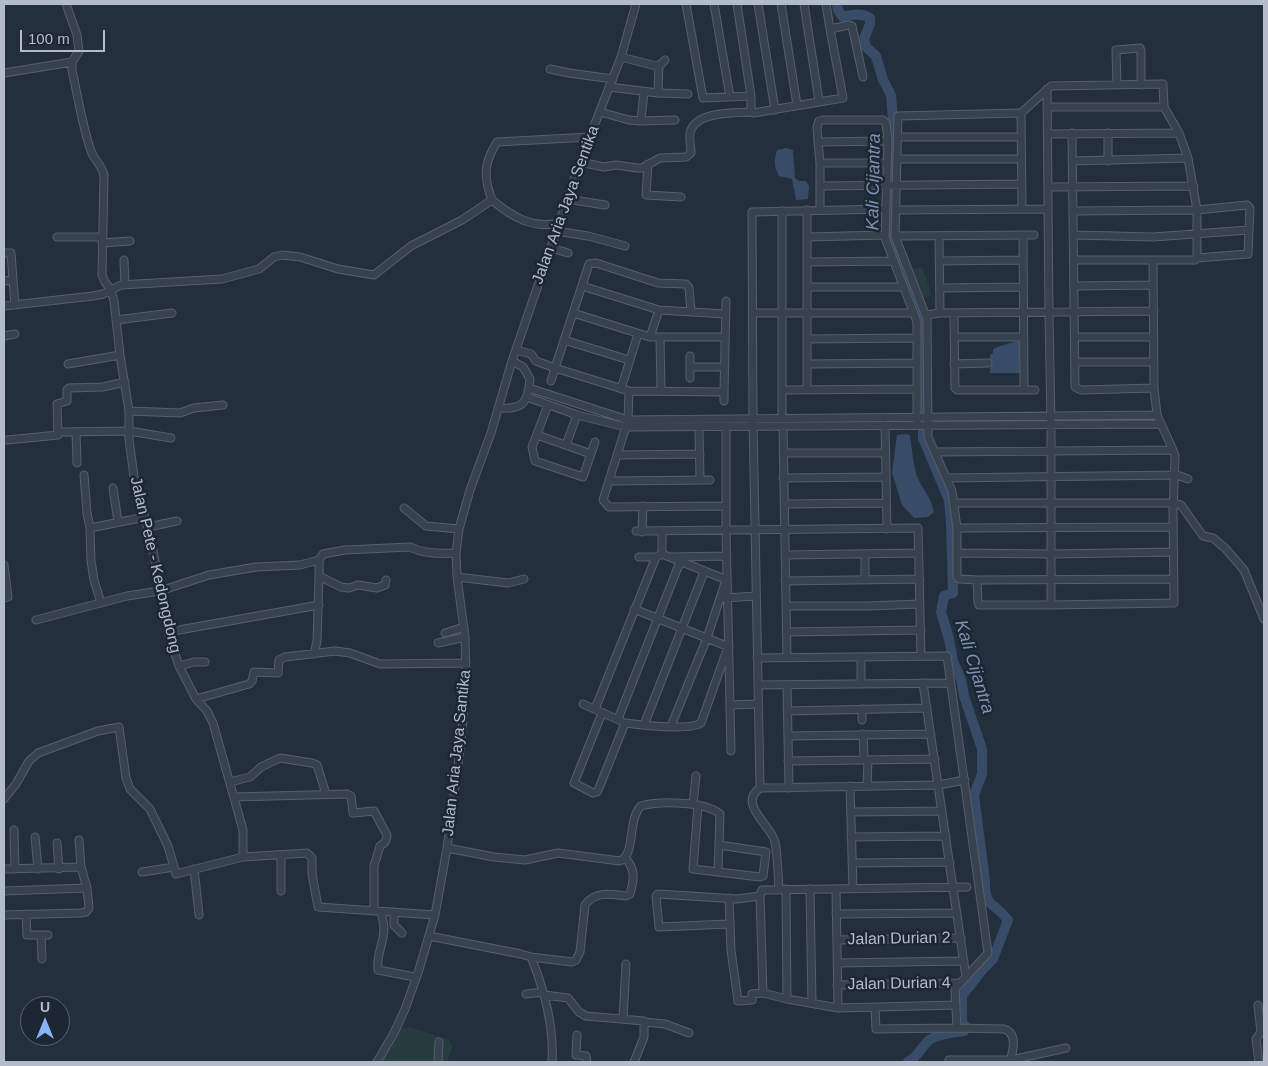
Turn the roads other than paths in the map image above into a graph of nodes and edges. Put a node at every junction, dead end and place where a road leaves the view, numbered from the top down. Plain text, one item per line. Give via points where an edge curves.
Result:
1 (66, 4) edge
2 (636, 4) edge
3 (686, 4) edge
4 (714, 4) edge
5 (737, 4) edge
6 (758, 4) edge
7 (781, 4) edge
8 (807, 4) edge
9 (826, 4) edge
10 (830, 29) junction
11 (621, 57) junction
12 (72, 62) junction
13 (550, 69) dead end
14 (4, 73) edge
15 (863, 77) dead end
16 (613, 79) junction
17 (1117, 85) junction
18 (1141, 85) junction
19 (610, 87) junction
20 (1047, 89) junction
21 (644, 92) junction
22 (658, 93) junction
23 (688, 94) dead end
24 (751, 96) junction
25 (730, 97) junction
26 (819, 102) junction
27 (797, 105) junction
28 (1047, 107) junction
29 (1164, 107) junction
30 (775, 110) junction
31 (600, 112) junction
32 (752, 112) junction
33 (1021, 113) junction
34 (675, 120) dead end
35 (641, 121) junction
36 (1108, 133) junction
37 (1179, 133) junction
38 (1048, 134) junction
39 (1072, 134) junction
40 (590, 137) junction
41 (899, 137) junction
42 (1021, 137) junction
43 (888, 141) junction
44 (818, 142) junction
45 (1188, 158) junction
46 (898, 159) junction
47 (1022, 159) junction
48 (1072, 161) junction
49 (1108, 161) junction
50 (580, 162) junction
51 (820, 163) junction
52 (887, 163) junction
53 (648, 164) junction
54 (1022, 184) junction
55 (892, 185) junction
56 (820, 186) junction
57 (1194, 186) junction
58 (1048, 187) junction
59 (1072, 187) junction
60 (681, 197) dead end
61 (567, 199) junction
62 (492, 200) junction
63 (605, 205) dead end
64 (886, 209) junction
65 (1048, 209) junction
66 (807, 210) junction
67 (820, 210) junction
68 (896, 210) junction
69 (1022, 210) junction
70 (1197, 210) junction
71 (782, 211) junction
72 (1073, 211) junction
73 (559, 223) junction
74 (1249, 230) junction
75 (556, 231) junction
76 (885, 235) junction
77 (1022, 235) junction
78 (1034, 235) dead end
79 (1074, 235) junction
80 (1197, 235) junction
81 (895, 236) junction
82 (940, 236) junction
83 (57, 237) dead end
84 (807, 237) junction
85 (102, 240) junction
86 (130, 242) dead end
87 (625, 246) dead end
88 (551, 248) junction
89 (4, 253) edge
90 (568, 253) dead end
91 (1197, 258) junction
92 (124, 260) dead end
93 (1023, 260) junction
94 (1075, 260) junction
95 (894, 261) junction
96 (940, 261) junction
97 (1153, 261) junction
98 (807, 262) junction
99 (13, 280) junction
100 (4, 281) edge
101 (125, 285) junction
102 (582, 286) junction
103 (1075, 286) junction
104 (1153, 286) junction
105 (807, 287) junction
106 (904, 287) junction
107 (1023, 287) junction
108 (940, 288) junction
109 (111, 290) junction
110 (726, 301) dead end
111 (15, 305) junction
112 (4, 306) edge
113 (659, 310) junction
114 (691, 311) junction
115 (1154, 311) junction
116 (914, 312) junction
117 (1023, 312) junction
118 (1049, 312) junction
119 (1075, 312) junction
120 (172, 313) dead end
121 (573, 313) junction
122 (753, 313) junction
123 (782, 313) junction
124 (807, 313) junction
125 (940, 313) junction
126 (954, 313) junction
127 (726, 314) junction
128 (926, 315) junction
129 (116, 320) junction
130 (15, 334) dead end
131 (638, 334) junction
132 (4, 336) edge
133 (650, 337) junction
134 (724, 337) junction
135 (954, 337) junction
136 (1023, 337) junction
137 (1075, 337) junction
138 (1154, 337) junction
139 (660, 338) junction
140 (917, 338) junction
141 (807, 339) junction
142 (564, 340) junction
143 (516, 350) junction
144 (120, 354) junction
145 (690, 356) dead end
146 (630, 360) junction
147 (512, 361) junction
148 (1075, 362) junction
149 (1154, 362) junction
150 (68, 364) dead end
151 (807, 364) junction
152 (917, 364) junction
153 (954, 364) junction
154 (988, 364) dead end
155 (690, 367) junction
156 (725, 367) junction
157 (555, 368) junction
158 (690, 378) dead end
159 (551, 381) dead end
160 (125, 382) junction
161 (529, 388) junction
162 (1154, 388) junction
163 (621, 389) junction
164 (917, 389) junction
165 (782, 390) junction
166 (807, 390) junction
167 (1024, 390) junction
168 (1034, 390) dead end
169 (629, 391) junction
170 (661, 391) junction
171 (724, 392) junction
172 (527, 397) junction
173 (724, 401) dead end
174 (222, 405) dead end
175 (548, 405) junction
176 (498, 408) junction
177 (129, 411) junction
178 (577, 415) junction
179 (1157, 415) junction
180 (1051, 420) junction
181 (922, 421) junction
182 (753, 422) junction
183 (782, 422) junction
184 (627, 424) junction
185 (1161, 424) junction
186 (885, 425) junction
187 (726, 426) junction
188 (699, 427) junction
189 (129, 431) junction
190 (59, 432) junction
191 (76, 432) junction
192 (537, 435) junction
193 (171, 438) dead end
194 (7, 440) dead end
195 (595, 442) dead end
196 (566, 445) junction
197 (1173, 450) junction
198 (1052, 451) junction
199 (935, 452) junction
200 (783, 453) junction
201 (885, 453) junction
202 (591, 454) junction
203 (700, 454) junction
204 (618, 455) junction
205 (77, 463) dead end
206 (84, 475) dead end
207 (1174, 475) junction
208 (886, 477) junction
209 (1051, 477) junction
210 (783, 478) junction
211 (946, 478) junction
212 (1188, 479) dead end
213 (700, 480) junction
214 (710, 480) dead end
215 (609, 481) junction
216 (113, 488) dead end
217 (1052, 502) junction
218 (886, 503) junction
219 (953, 503) junction
220 (784, 504) junction
221 (1174, 504) junction
222 (643, 506) junction
223 (726, 506) junction
224 (404, 508) dead end
225 (145, 517) junction
226 (177, 521) dead end
227 (118, 522) junction
228 (148, 527) junction
229 (1174, 527) junction
230 (90, 528) junction
231 (887, 528) junction
232 (957, 528) junction
233 (459, 529) junction
234 (1052, 529) junction
235 (755, 530) junction
236 (784, 530) junction
237 (726, 531) junction
238 (662, 532) junction
239 (1174, 552) junction
240 (456, 553) junction
241 (919, 553) junction
242 (865, 554) junction
243 (957, 554) junction
244 (1052, 554) junction
245 (784, 555) junction
246 (662, 556) junction
247 (727, 556) junction
248 (639, 557) dead end
249 (319, 560) junction
250 (680, 562) junction
251 (4, 565) edge
252 (704, 572) junction
253 (320, 576) junction
254 (457, 577) junction
255 (524, 578) dead end
256 (920, 579) junction
257 (1174, 579) junction
258 (386, 580) dead end
259 (726, 580) junction
260 (785, 580) junction
261 (865, 580) junction
262 (977, 580) junction
263 (1051, 580) junction
264 (160, 591) junction
265 (756, 596) junction
266 (4, 598) edge
267 (724, 598) junction
268 (101, 603) junction
269 (920, 604) junction
270 (319, 605) junction
271 (1050, 605) junction
272 (786, 606) junction
273 (634, 609) junction
274 (658, 619) junction
275 (1264, 619) edge
276 (36, 620) dead end
277 (464, 627) junction
278 (682, 628) junction
279 (921, 630) junction
280 (168, 632) junction
281 (786, 632) junction
282 (445, 633) dead end
283 (465, 637) junction
284 (706, 638) junction
285 (438, 643) dead end
286 (728, 647) junction
287 (314, 654) junction
288 (921, 656) junction
289 (757, 658) junction
290 (787, 658) junction
291 (861, 658) junction
292 (205, 662) dead end
293 (466, 663) junction
294 (178, 666) junction
295 (861, 683) junction
296 (923, 683) junction
297 (950, 683) junction
298 (758, 685) junction
299 (787, 685) junction
300 (196, 699) junction
301 (582, 704) dead end
302 (730, 704) junction
303 (758, 704) junction
304 (927, 708) junction
305 (595, 709) junction
306 (862, 709) junction
307 (787, 710) junction
308 (602, 712) junction
309 (862, 720) dead end
310 (621, 721) junction
311 (644, 725) junction
312 (671, 726) junction
313 (863, 734) junction
314 (931, 734) junction
315 (788, 736) junction
316 (731, 751) dead end
317 (866, 758) junction
318 (934, 759) junction
319 (788, 761) junction
320 (696, 776) dead end
321 (965, 780) junction
322 (230, 782) junction
323 (938, 785) junction
324 (850, 786) junction
325 (867, 786) junction
326 (760, 788) junction
327 (788, 788) junction
328 (326, 794) junction
329 (234, 797) junction
330 (4, 799) edge
331 (696, 805) junction
332 (942, 811) junction
333 (851, 812) junction
334 (14, 830) dead end
335 (946, 836) junction
336 (36, 837) dead end
337 (852, 837) junction
338 (79, 840) dead end
339 (57, 842) dead end
340 (719, 845) junction
341 (447, 848) junction
342 (281, 855) junction
343 (243, 857) junction
344 (625, 858) junction
345 (950, 862) junction
346 (852, 864) junction
347 (80, 867) junction
348 (174, 867) junction
349 (4, 869) edge
350 (15, 869) junction
351 (38, 869) junction
352 (59, 869) junction
353 (194, 869) junction
354 (142, 872) dead end
355 (718, 872) junction
356 (967, 886) dead end
357 (87, 888) junction
358 (953, 888) junction
359 (810, 889) junction
360 (836, 889) junction
361 (853, 889) junction
362 (782, 890) junction
363 (4, 891) edge
364 (281, 891) dead end
365 (760, 896) junction
366 (728, 898) junction
367 (378, 911) junction
368 (394, 912) junction
369 (957, 913) junction
370 (26, 914) junction
371 (836, 914) junction
372 (4, 915) edge
373 (435, 915) junction
374 (199, 916) dead end
375 (729, 924) junction
376 (402, 933) dead end
377 (429, 936) junction
378 (960, 938) junction
379 (837, 940) junction
380 (531, 957) junction
381 (42, 960) dead end
382 (964, 961) junction
383 (837, 963) junction
384 (626, 964) dead end
385 (966, 976) junction
386 (415, 977) junction
387 (960, 983) junction
388 (837, 985) junction
389 (763, 993) junction
390 (526, 994) dead end
391 (544, 994) junction
392 (787, 999) junction
393 (812, 1003) junction
394 (956, 1005) junction
395 (1258, 1005) dead end
396 (838, 1008) junction
397 (875, 1008) junction
398 (623, 1019) junction
399 (644, 1022) junction
400 (959, 1028) junction
401 (689, 1033) dead end
402 (577, 1035) dead end
403 (439, 1042) dead end
404 (1066, 1048) dead end
405 (949, 1060) dead end
406 (634, 1061) edge
407 (1011, 1061) edge
408 (377, 1062) edge
409 (438, 1062) edge
410 (552, 1062) edge
411 (586, 1062) edge
412 (643, 1062) edge
413 (1259, 1062) edge

1 - 12 street via 79,51
2 - 11 street, Jalan Aria Jaya Sentika
3 - 25 street via 703,98
4 - 25 street
5 - 24 street
6 - 30 street
7 - 27 street
8 - 26 street
9 - 10 street
10 - 15 street via 852,26
10 - 26 street via 843,98
11 - 16 street, Jalan Aria Jaya Sentika
11 - 22 street via 662,63
12 - 14 street
12 - 85 street, Jalan Pete - Kedongdong via 83,126 91,154 104,175
13 - 16 street
16 - 19 street, Jalan Aria Jaya Sentika
17 - 18 street
17 - 18 street via 1116,50 1140,48
17 - 20 street via 1052,86
18 - 29 street via 1163,84
19 - 21 street
19 - 31 street, Jalan Aria Jaya Sentika
20 - 28 street
20 - 33 street
21 - 22 street
21 - 35 street
22 - 23 street
24 - 25 street
24 - 32 street
26 - 27 street
27 - 30 street
28 - 29 street
28 - 38 street
29 - 37 street
30 - 32 street
31 - 35 street
31 - 40 street, Jalan Aria Jaya Sentika
32 - 53 street via 706,116 691,130 690,154 686,157 665,157
33 - 41 street via 900,115
33 - 42 street
34 - 35 street
36 - 37 street
36 - 39 street
36 - 49 street
37 - 45 street
38 - 39 street
38 - 58 street
39 - 48 street
40 - 50 street, Jalan Aria Jaya Sentika
40 - 62 street via 497,142 485,169
41 - 42 street
41 - 46 street
42 - 47 street
43 - 44 street
43 - 44 street via 883,120 823,120 817,124
43 - 52 street
44 - 51 street
45 - 49 street
45 - 57 street
46 - 47 street
46 - 55 street
47 - 54 street
48 - 49 street
48 - 59 street
50 - 53 street via 637,168
50 - 61 street, Jalan Aria Jaya Sentika
51 - 52 street
51 - 56 street
52 - 55 street
53 - 60 street via 646,195
54 - 55 street
54 - 69 street
55 - 56 street
55 - 64 street
55 - 68 street
56 - 67 street
57 - 59 street
57 - 70 street
58 - 59 street
58 - 65 street
59 - 72 street
61 - 63 street
61 - 73 street, Jalan Aria Jaya Sentika
62 - 73 street via 523,221 541,225
62 - 101 street via 462,220 411,246 374,275 282,255 259,269 222,279
64 - 67 street
64 - 76 street
65 - 69 street
65 - 118 street
66 - 67 street
66 - 71 street
66 - 84 street
68 - 69 street
68 - 81 street
70 - 72 street
70 - 74 street via 1247,205 1250,208
70 - 80 street
71 - 122 street via 752,212
71 - 123 street
72 - 79 street
73 - 75 street, Jalan Aria Jaya Sentika
74 - 80 street
74 - 91 street via 1248,254
75 - 87 street
75 - 88 street, Jalan Aria Jaya Sentika
76 - 84 street
76 - 95 street
77 - 78 street
77 - 82 street
77 - 93 street
79 - 80 street
79 - 94 street
80 - 91 street
81 - 82 street
81 - 128 street
82 - 96 street
83 - 85 street
84 - 98 street
85 - 86 street
85 - 109 street, Jalan Pete - Kedongdong via 102,275
88 - 90 street
88 - 143 street, Jalan Aria Jaya Sentika
89 - 99 street via 11,253
91 - 97 street
92 - 101 street
93 - 96 street
93 - 107 street
94 - 97 street
94 - 103 street
95 - 98 street
95 - 106 street
96 - 108 street
97 - 104 street
98 - 105 street
99 - 100 street
99 - 111 street
101 - 109 street
102 - 113 street
102 - 114 street via 589,264 596,263 658,283 688,285
102 - 121 street
103 - 104 street
103 - 119 street
104 - 115 street
105 - 106 street
105 - 124 street
106 - 116 street
107 - 108 street
107 - 117 street
108 - 125 street
109 - 111 street via 93,296
109 - 129 street, Jalan Pete - Kedongdong
110 - 127 street
111 - 112 street
113 - 114 street
113 - 133 street
114 - 127 street
115 - 119 street
115 - 138 street
116 - 124 street
116 - 140 street
117 - 118 street
117 - 126 street
117 - 136 street
118 - 119 street
118 - 180 street
119 - 137 street
120 - 129 street
121 - 131 street
121 - 142 street
122 - 123 street
122 - 182 street
123 - 124 street
123 - 165 street
124 - 141 street
125 - 126 street
125 - 128 street
126 - 135 street
127 - 134 street
128 - 181 street
129 - 144 street, Jalan Pete - Kedongdong
130 - 132 street
131 - 133 street
131 - 146 street
133 - 139 street
134 - 139 street
134 - 156 street
135 - 136 street
135 - 153 street
136 - 167 street
137 - 138 street
137 - 148 street
138 - 149 street
139 - 170 street
140 - 141 street
140 - 152 street
141 - 151 street
142 - 146 street
142 - 157 street
143 - 147 street, Jalan Aria Jaya Sentika
143 - 157 street via 531,354 536,361
144 - 150 street
144 - 160 street, Jalan Pete - Kedongdong
145 - 155 street
146 - 163 street
147 - 161 street via 526,370 530,378
147 - 176 street, Jalan Aria Jaya Sentika
148 - 149 street
148 - 162 street via 1075,384 1079,390
149 - 162 street
151 - 152 street
151 - 166 street
152 - 164 street
153 - 154 street
153 - 167 street via 957,390
155 - 156 street
155 - 158 street
156 - 171 street
157 - 159 street
157 - 163 street
160 - 177 street, Jalan Pete - Kedongdong
160 - 190 street via 103,387 67,388 67,401 58,404
161 - 172 street
161 - 184 street
162 - 179 street
163 - 169 street
164 - 166 street
164 - 181 street
165 - 166 street
165 - 183 street
167 - 168 street
169 - 170 street
169 - 184 street
170 - 171 street
171 - 173 street
172 - 175 street
172 - 176 street via 513,409
174 - 177 street via 180,413
175 - 178 street
175 - 192 street
176 - 233 street, Jalan Aria Jaya Santika
177 - 189 street, Jalan Pete - Kedongdong
178 - 184 street
178 - 196 street
179 - 180 street
179 - 185 street
180 - 181 street
180 - 185 street
180 - 198 street
181 - 183 street
181 - 186 street
181 - 199 street
182 - 183 street
182 - 184 street
182 - 187 street
182 - 235 street
183 - 186 street
183 - 200 street
184 - 188 street
184 - 204 street
185 - 197 street
186 - 201 street
187 - 188 street
187 - 223 street
188 - 203 street
189 - 191 street
189 - 193 street
189 - 225 street, Jalan Pete - Kedongdong via 134,477
190 - 191 street
190 - 194 street via 58,435
191 - 205 street
192 - 196 street
192 - 202 street via 532,447 536,462 582,477
195 - 202 street
196 - 202 street
197 - 198 street
197 - 207 street
198 - 199 street
198 - 209 street
199 - 211 street
200 - 201 street
200 - 210 street
201 - 208 street
203 - 204 street
203 - 213 street
204 - 215 street
206 - 230 street
207 - 209 street
207 - 212 street
207 - 221 street
208 - 210 street
208 - 218 street
209 - 211 street
209 - 217 street
210 - 220 street
211 - 219 street
213 - 214 street
213 - 215 street
215 - 222 street via 603,500 608,506
216 - 227 street
217 - 219 street
217 - 221 street
217 - 234 street
218 - 220 street
218 - 231 street
219 - 232 street
220 - 236 street
221 - 229 street
221 - 275 street via 1183,506 1208,538 1225,548 1244,570
222 - 223 street
222 - 238 street via 639,531
223 - 237 street
224 - 233 street via 426,526
225 - 227 street
225 - 228 street, Jalan Pete - Kedongdong
226 - 228 street
227 - 230 street
228 - 264 street, Jalan Pete - Kedongdong
229 - 234 street
229 - 239 street
230 - 268 street via 91,561
231 - 236 street
231 - 241 street via 918,528
232 - 234 street
232 - 243 street
233 - 240 street, Jalan Aria Jaya Santika
234 - 244 street
235 - 236 street
235 - 237 street
235 - 265 street
236 - 245 street
237 - 238 street
237 - 247 street
238 - 246 street
239 - 244 street
239 - 257 street
240 - 249 street via 416,551 410,547 357,548 323,554
240 - 254 street, Jalan Aria Jaya Santika
241 - 242 street
241 - 256 street
242 - 245 street
242 - 261 street
243 - 244 street
243 - 262 street via 958,579
244 - 263 street
245 - 260 street
246 - 247 street
246 - 248 street
246 - 250 street
246 - 273 street
247 - 259 street
249 - 253 street
249 - 264 street via 300,565 209,574
250 - 252 street
250 - 274 street
251 - 266 street via 8,596
252 - 259 street
252 - 278 street
253 - 258 street via 349,588 358,585 378,588 385,585
253 - 270 street
254 - 255 street via 508,583
254 - 277 street, Jalan Aria Jaya Santika
256 - 261 street
256 - 269 street
257 - 263 street
257 - 271 street via 1175,600 1172,604
259 - 267 street
260 - 261 street
260 - 272 street
262 - 263 street
262 - 271 street via 979,605
263 - 271 street
264 - 268 street
264 - 280 street, Jalan Pete - Kedongdong
265 - 267 street
265 - 289 street
267 - 284 street
267 - 286 street
268 - 276 street
269 - 272 street
269 - 279 street
270 - 280 street
270 - 287 street
272 - 281 street
273 - 274 street
273 - 305 street
274 - 278 street
274 - 310 street
277 - 282 street
277 - 283 street, Jalan Aria Jaya Santika
278 - 284 street
278 - 311 street
279 - 281 street
279 - 288 street
280 - 294 street, Jalan Pete - Kedongdong
281 - 290 street
283 - 285 street
283 - 293 street, Jalan Aria Jaya Santika
284 - 286 street
284 - 312 street
286 - 302 street
286 - 312 street via 701,722
287 - 293 street via 347,652 380,664
287 - 300 street via 282,658 278,673 254,672 249,684
288 - 291 street
288 - 297 street via 947,656
289 - 290 street
289 - 298 street
290 - 291 street
291 - 295 street
292 - 294 street
293 - 341 street, Jalan Aria Jaya Santika via 461,742
294 - 300 street, Jalan Pete - Kedongdong
295 - 296 street
295 - 299 street
296 - 297 street
296 - 304 street
297 - 321 street
298 - 299 street
298 - 303 street
299 - 307 street
300 - 322 street, Jalan Pete - Kedongdong via 210,717
301 - 305 street
302 - 303 street
302 - 316 street
303 - 326 street
304 - 306 street
304 - 314 street
305 - 308 street
306 - 307 street
306 - 309 street
307 - 315 street
308 - 310 street
308 - 310 street via 574,785 597,792
310 - 311 street
311 - 312 street
313 - 314 street
313 - 315 street
313 - 317 street
314 - 318 street
315 - 319 street
317 - 318 street
317 - 319 street
317 - 325 street
318 - 323 street
319 - 327 street
320 - 331 street
321 - 323 street
321 - 385 street via 988,953
322 - 328 street via 250,777 260,767 280,758 298,760 317,765
322 - 329 street, Jalan Pete - Kedongdong
323 - 325 street
323 - 332 street
324 - 325 street
324 - 327 street
324 - 333 street
326 - 327 street
326 - 362 street via 754,792 754,806 775,841
328 - 329 street
328 - 367 street via 349,794 355,814 374,811 387,835 374,866
329 - 343 street, Jalan Pete - Kedongdong via 243,830
330 - 348 street via 38,753 98,730 119,727 125,776 130,789 150,809
331 - 340 street via 720,814
331 - 344 street via 668,803 641,806 633,820
331 - 355 street via 693,869
332 - 333 street
332 - 335 street
333 - 337 street
334 - 350 street
335 - 337 street
335 - 345 street
336 - 351 street
337 - 346 street
338 - 347 street
339 - 352 street
340 - 355 street
340 - 355 street via 766,853 762,877
341 - 344 street via 525,860 558,853 620,861
341 - 373 street, Jalan Aria Jaya Santika
342 - 343 street
342 - 364 street
342 - 367 street via 307,853 312,856 318,908
343 - 353 street
344 - 380 street via 631,864 633,874 630,894 597,895 584,904 580,952 576,960
345 - 346 street
345 - 358 street
346 - 361 street
347 - 352 street
347 - 357 street
348 - 353 street via 176,874
348 - 354 street
349 - 350 street
350 - 351 street
351 - 352 street
353 - 374 street
356 - 358 street
357 - 363 street
357 - 370 street via 89,908 86,912
358 - 361 street
358 - 369 street
359 - 360 street
359 - 362 street
359 - 393 street
360 - 361 street
360 - 371 street
362 - 365 street via 762,890
362 - 392 street
365 - 366 street
365 - 389 street
366 - 375 street
366 - 375 street via 656,896 660,927
367 - 368 street
367 - 386 street via 384,928 378,970
368 - 373 street
368 - 376 street via 394,925
369 - 371 street
369 - 378 street
370 - 372 street
370 - 381 street via 27,935 44,935
371 - 379 street
373 - 377 street, Jalan Aria Jaya Santika
375 - 389 street via 738,1000 752,1000 753,993
377 - 380 street
377 - 386 street, Jalan Aria Jaya Santika
378 - 379 street, Jalan Durian 2
378 - 382 street
379 - 383 street
380 - 391 street
382 - 383 street
382 - 385 street
383 - 388 street
384 - 398 street
385 - 387 street
386 - 408 street, Jalan Aria Jaya Santika via 405,1009
387 - 388 street, Jalan Durian 4
387 - 394 street via 954,990
388 - 396 street
389 - 392 street
390 - 391 street
391 - 398 street via 568,998 586,1016
391 - 410 street
392 - 393 street
393 - 396 street
394 - 397 street
394 - 400 street
395 - 413 street via 1261,1032 1256,1039
396 - 397 street
397 - 400 street via 876,1029
398 - 399 street
399 - 401 street via 665,1024
399 - 406 street via 644,1037
400 - 407 street via 1009,1030 1013,1035
402 - 411 street via 576,1055 586,1056
403 - 409 street
404 - 407 street
405 - 407 street
406 - 412 street

